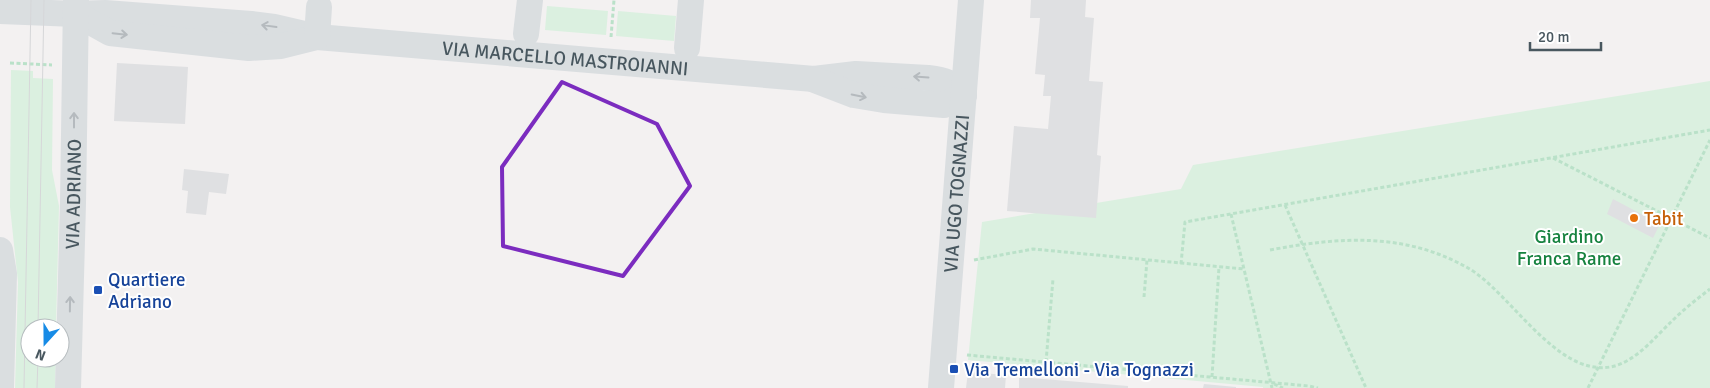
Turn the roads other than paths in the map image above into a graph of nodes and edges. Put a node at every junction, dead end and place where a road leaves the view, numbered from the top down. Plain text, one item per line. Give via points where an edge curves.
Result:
1 (530, 0) edge
2 (691, 0) edge
3 (971, 0) edge
4 (76, 7) edge
5 (319, 7) dead end
6 (0, 11) edge
7 (526, 34) dead end
8 (316, 37) junction
9 (687, 48) dead end
10 (964, 95) junction
11 (0, 250) edge
12 (1, 388) edge
13 (68, 388) edge
14 (941, 388) edge

1 - 7 street
2 - 9 street
3 - 10 street, VIA UGO TOGNAZZI
4 - 6 street, VIA MARCELLO MASTROIANNI
4 - 8 street, VIA MARCELLO MASTROIANNI via 110,33 249,48 281,46
13 -> 4 street, VIA ADRIANO
5 - 8 street
8 - 10 street, VIA MARCELLO MASTROIANNI via 814,79 856,74 928,78 956,86
10 - 14 street, VIA UGO TOGNAZZI
11 - 12 street via 4,274

